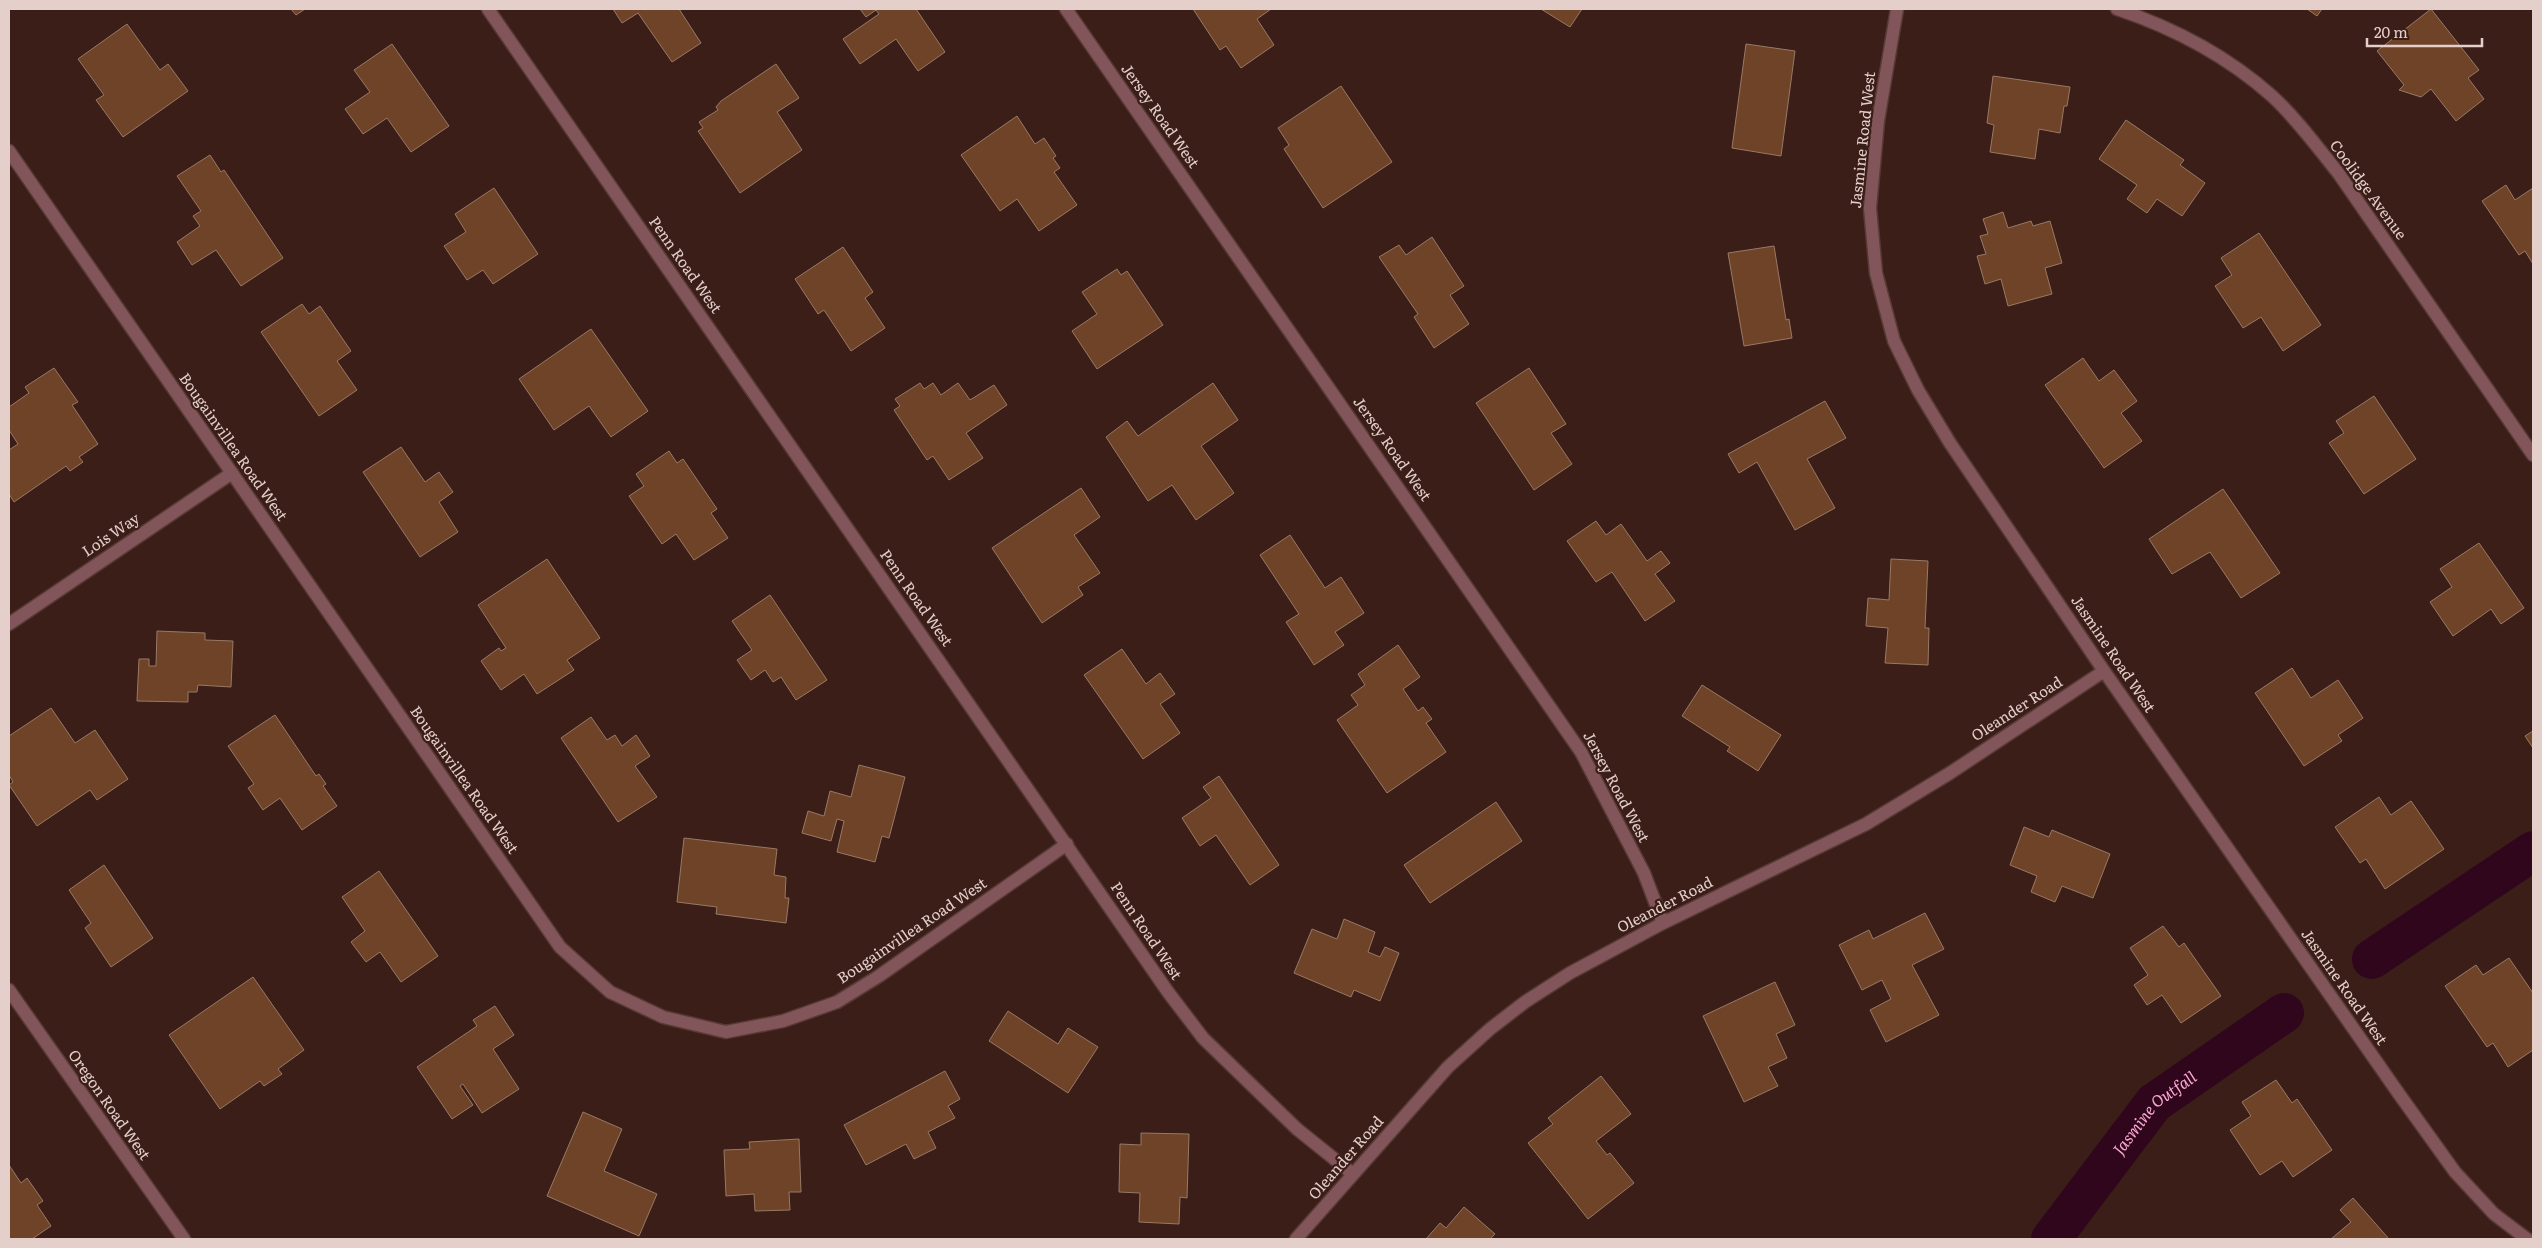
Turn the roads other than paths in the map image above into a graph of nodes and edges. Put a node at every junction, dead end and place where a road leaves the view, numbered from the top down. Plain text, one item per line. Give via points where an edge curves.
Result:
1 (488, 9) edge
2 (1066, 9) edge
3 (1898, 9) edge
4 (2117, 9) edge
5 (9, 151) edge
6 (2533, 455) edge
7 (232, 473) junction
8 (9, 624) edge
9 (2104, 671) junction
10 (1067, 844) junction
11 (1663, 923) junction
12 (9, 990) edge
13 (1353, 1174) junction
14 (184, 1239) edge
15 (1296, 1239) edge
16 (2527, 1239) edge

1 - 10 street, Penn Road West
2 - 11 street, Jersey Road West via 1581,752 1644,873
3 - 9 street, Jasmine Road West via 1878,121 1870,208 1876,273 1894,341 1918,390 1950,443
4 - 6 street, Coolidge Avenue via 2146,18 2191,39 2233,65 2272,97 2309,136 2339,174
5 - 7 street, Bougainvillea Road West
7 - 8 street, Lois Way
7 - 10 street, Bougainvillea Road West via 560,947 610,992 663,1017 726,1032 783,1021 836,1002 879,976
9 - 11 street, Oleander Road via 1950,773 1866,824
9 - 16 street, Jasmine Road West via 2455,1172 2494,1214
10 - 13 street, Penn Road West via 1203,1038 1297,1129
11 - 13 street, Oleander Road via 1570,974 1490,1029 1448,1067
12 - 14 street, Oregon Road West
13 - 15 street, Oleander Road

